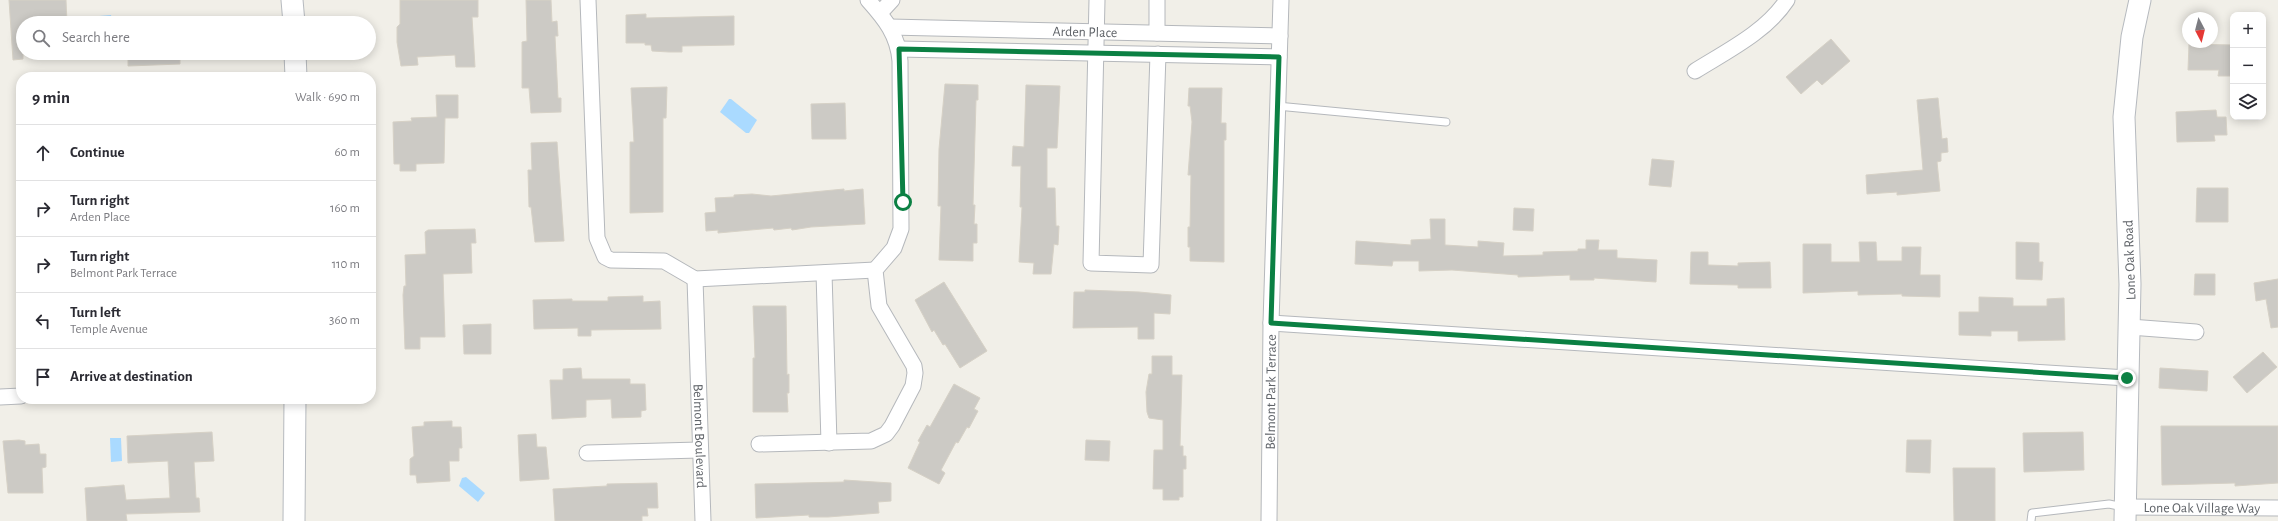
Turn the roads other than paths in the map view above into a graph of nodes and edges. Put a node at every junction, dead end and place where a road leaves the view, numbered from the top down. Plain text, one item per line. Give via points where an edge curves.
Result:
1 (292, 0) edge
2 (588, 0) edge
3 (868, 0) edge
4 (892, 0) edge
5 (1097, 0) edge
6 (1157, 0) edge
7 (1281, 0) edge
8 (1787, 0) edge
9 (2140, 0) edge
10 (880, 13) junction
11 (293, 16) edge
12 (890, 27) junction
13 (1097, 32) junction
14 (1157, 33) junction
15 (1280, 36) junction
16 (899, 49) junction
17 (1096, 53) junction
18 (1158, 54) junction
19 (1279, 57) junction
20 (295, 60) edge
21 (1695, 70) dead end
22 (296, 72) edge
23 (1277, 106) junction
24 (1446, 122) dead end
25 (875, 270) junction
26 (824, 273) junction
27 (694, 279) junction
28 (1271, 323) junction
29 (2130, 327) junction
30 (2196, 332) dead end
31 (2127, 378) junction
32 (0, 396) edge
33 (16, 396) edge
34 (295, 404) edge
35 (829, 443) junction
36 (759, 444) dead end
37 (699, 450) junction
38 (587, 453) dead end
39 (2278, 508) edge
40 (2125, 514) edge
41 (294, 521) edge
42 (702, 521) edge
43 (1269, 521) edge
44 (2031, 521) edge

1 - 11 street
2 - 27 street via 597,238 600,248 605,257 611,260 664,261
3 - 10 street
4 - 10 street
5 - 13 street
6 - 14 street
7 - 15 street, Belmont Park Terrace
8 - 21 street via 1765,24 1738,45
9 - 29 street, Lone Oak Road via 2130,48 2124,117
10 - 12 street
12 - 13 street, Arden Place
12 - 16 street
13 - 14 street, Arden Place
13 - 17 street
14 - 15 street, Arden Place
15 - 19 street, Belmont Park Terrace
16 - 17 street, Arden Place
16 - 25 street via 903,202 901,229 894,248
17 - 18 street, Arden Place
17 - 18 street via 1091,263 1151,265
18 - 19 street, Arden Place
19 - 23 street, Belmont Park Terrace
20 - 22 street
23 - 24 lane
23 - 28 street, Belmont Park Terrace
25 - 26 street
25 - 35 street via 879,306 914,366 915,378 886,434 871,441
26 - 27 street
26 - 35 street
27 - 37 street, Belmont Boulevard
28 - 31 street
28 - 43 street, Belmont Park Terrace
29 - 30 street
29 - 31 street, Lone Oak Road
31 - 40 street, Lone Oak Road
32 - 33 street
34 - 41 street
35 - 36 street
37 - 38 street
37 - 42 street, Belmont Boulevard
39 - 40 street, Lone Oak Village Way
40 - 44 lane via 2109,504 2032,513

